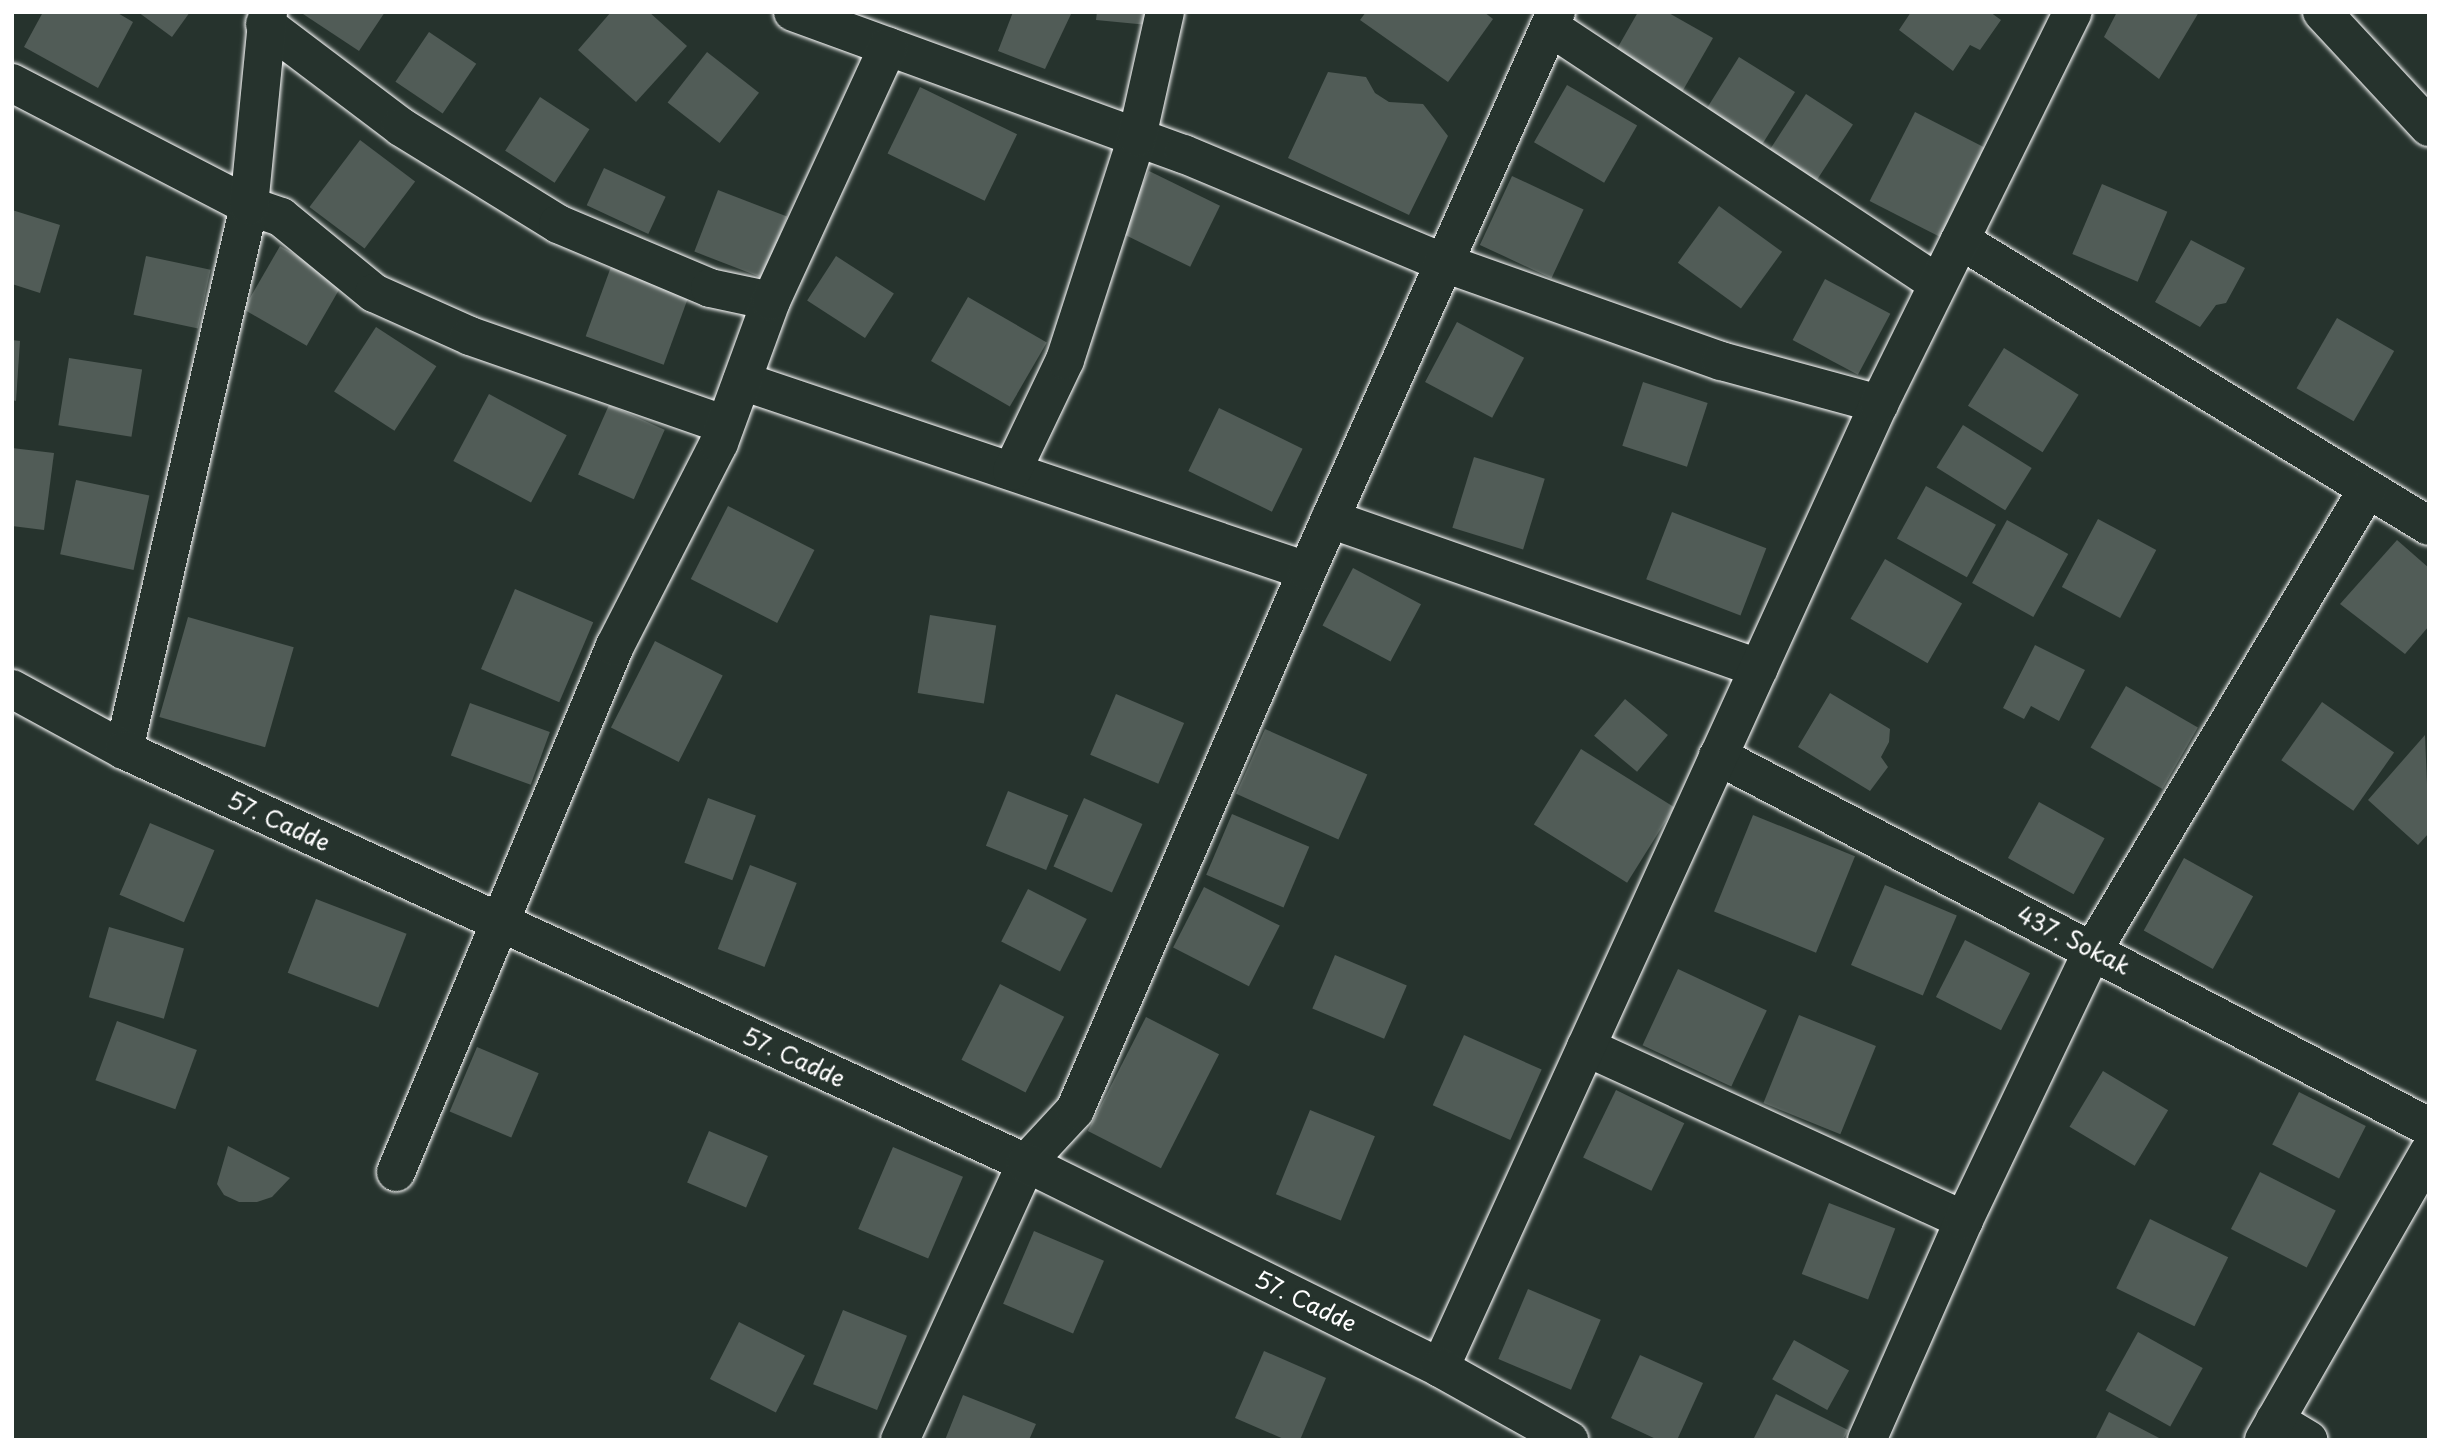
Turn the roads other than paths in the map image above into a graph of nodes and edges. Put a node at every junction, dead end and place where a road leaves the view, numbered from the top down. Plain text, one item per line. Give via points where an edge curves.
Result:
1 (793, 12) edge
2 (1165, 12) edge
3 (2073, 12) edge
4 (2322, 12) edge
5 (266, 18) edge
6 (1553, 20) edge
7 (887, 47) junction
8 (12, 83) edge
9 (2429, 127) edge
10 (1137, 137) junction
11 (249, 206) junction
12 (1960, 240) junction
13 (1444, 262) junction
14 (1938, 284) junction
15 (771, 301) junction
16 (742, 381) junction
17 (1879, 404) junction
18 (725, 425) junction
19 (1012, 471) junction
20 (2367, 490) junction
21 (1330, 519) junction
22 (2429, 526) edge
23 (1307, 571) junction
24 (1759, 668) junction
25 (12, 689) edge
26 (124, 750) junction
27 (1718, 756) junction
28 (500, 923) junction
29 (2092, 950) junction
30 (1586, 1047) junction
31 (2429, 1127) edge
32 (2429, 1152) edge
33 (1026, 1163) junction
34 (396, 1172) dead end
35 (1964, 1220) junction
36 (1440, 1368) junction
37 (2269, 1430) edge
38 (900, 1440) edge
39 (1569, 1440) edge
40 (1867, 1440) edge
41 (2308, 1440) edge

1 - 7 street
2 - 10 street
3 - 12 street
4 - 9 street
5 - 11 street
5 - 15 street via 401,127 558,224 710,288
6 - 13 street
6 - 14 street
7 - 10 street
7 - 15 street
8 - 11 street
10 - 13 street
10 - 19 street via 1065,360
11 - 18 street via 281,217 374,293 470,336
11 - 26 street
12 - 14 street
12 - 20 street
13 - 17 street via 1721,361
13 - 21 street
14 - 17 street
15 - 16 street
16 - 18 street
16 - 19 street
17 - 24 street
18 - 28 street via 615,646
19 - 23 street
20 - 22 street
20 - 29 street
21 - 23 street
21 - 24 street
23 - 33 street via 1075,1110
24 - 27 street
25 - 26 street, 57. Cadde
26 - 28 street, 57. Cadde
27 - 29 street, 437. Sokak
27 - 30 street
28 - 33 street, 57. Cadde
28 - 34 street
29 - 31 street, 437. Sokak
29 - 35 street
30 - 35 street
30 - 36 street
32 - 37 street
33 - 36 street, 57. Cadde
33 - 38 street
35 - 40 street
36 - 39 street, 57. Cadde
37 - 41 street

